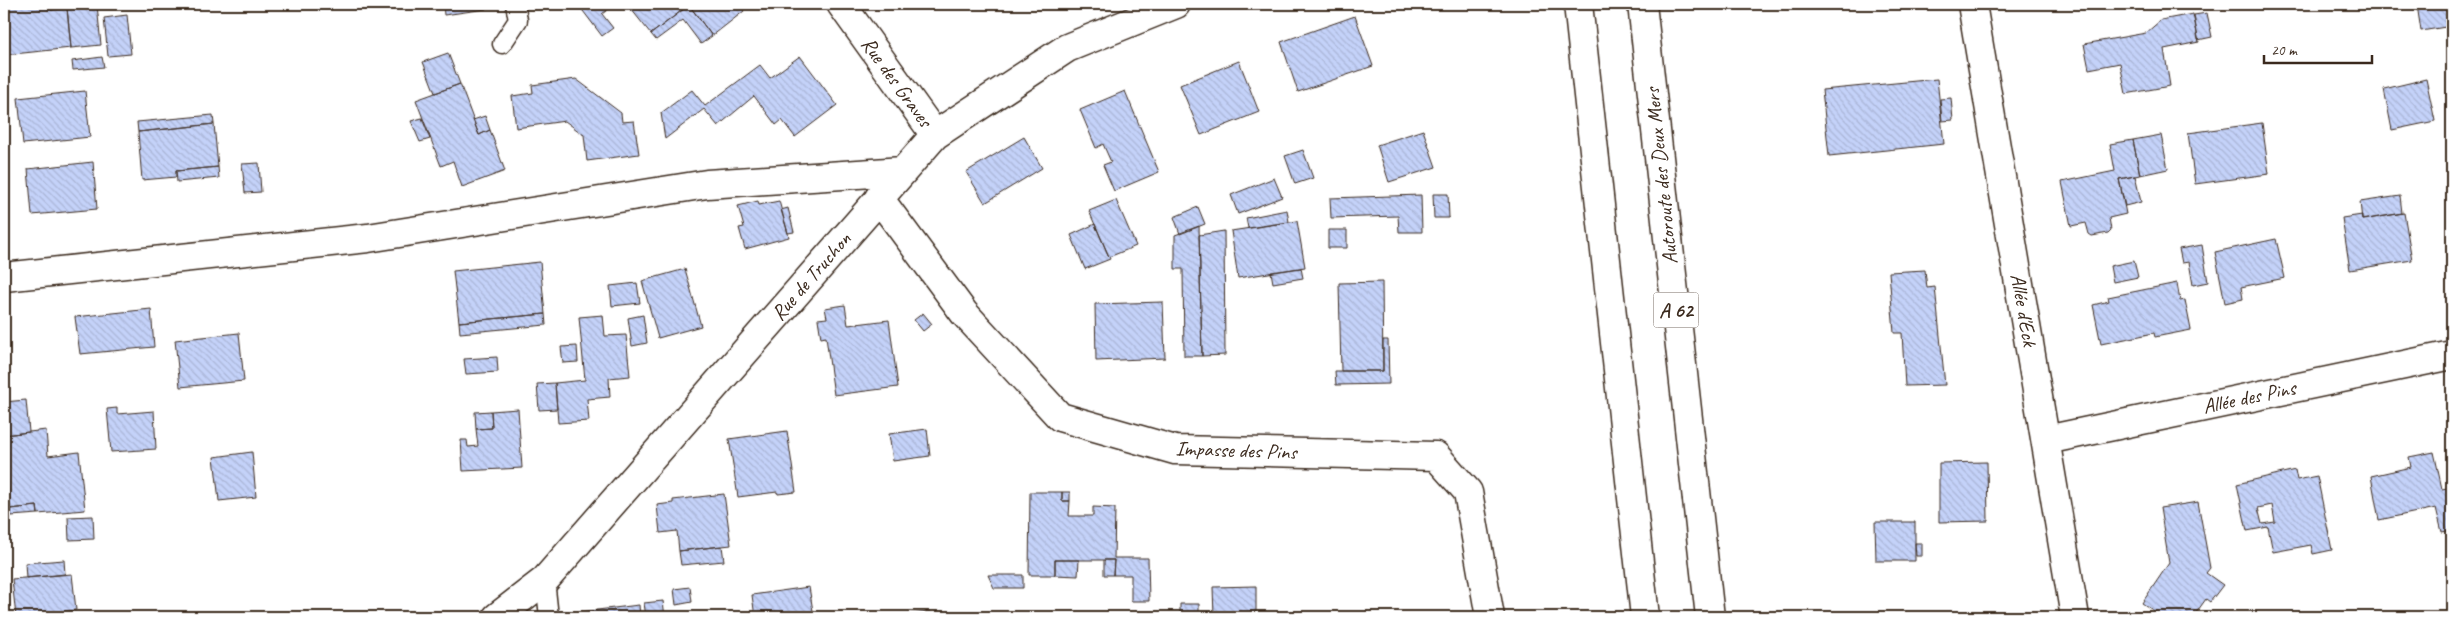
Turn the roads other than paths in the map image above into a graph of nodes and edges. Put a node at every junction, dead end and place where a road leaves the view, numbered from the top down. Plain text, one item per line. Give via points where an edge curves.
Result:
1 (515, 4) edge
2 (841, 4) edge
3 (1176, 4) edge
4 (1578, 4) edge
5 (1642, 4) edge
6 (1972, 4) edge
7 (502, 44) dead end
8 (935, 135) junction
9 (903, 171) junction
10 (879, 198) junction
11 (4, 278) edge
12 (2452, 355) edge
13 (2046, 440) junction
14 (545, 580) junction
15 (498, 617) edge
16 (549, 617) edge
17 (1490, 617) edge
18 (1645, 617) edge
19 (1710, 617) edge
20 (2075, 617) edge

1 - 7 lane via 518,20
2 - 8 main road, Rue des Graves
3 - 8 main road, Rue de Truchon via 1067,48
4 - 18 main road
5 - 19 main road, Autoroute des Deux Mers / A 62
6 - 13 main road, Allée d'Eck
8 - 9 main road, Rue de Truchon
9 - 10 main road, Rue de Truchon
9 - 11 main road via 707,184 368,238
10 - 14 main road, Rue de Truchon
10 - 17 main road, Impasse des Pins via 964,314 1060,417 1175,450 1436,456 1468,492
12 - 13 main road, Allée des Pins
13 - 20 main road, Allée d'Eck
14 - 15 main road, Rue de Truchon
14 - 16 lane

